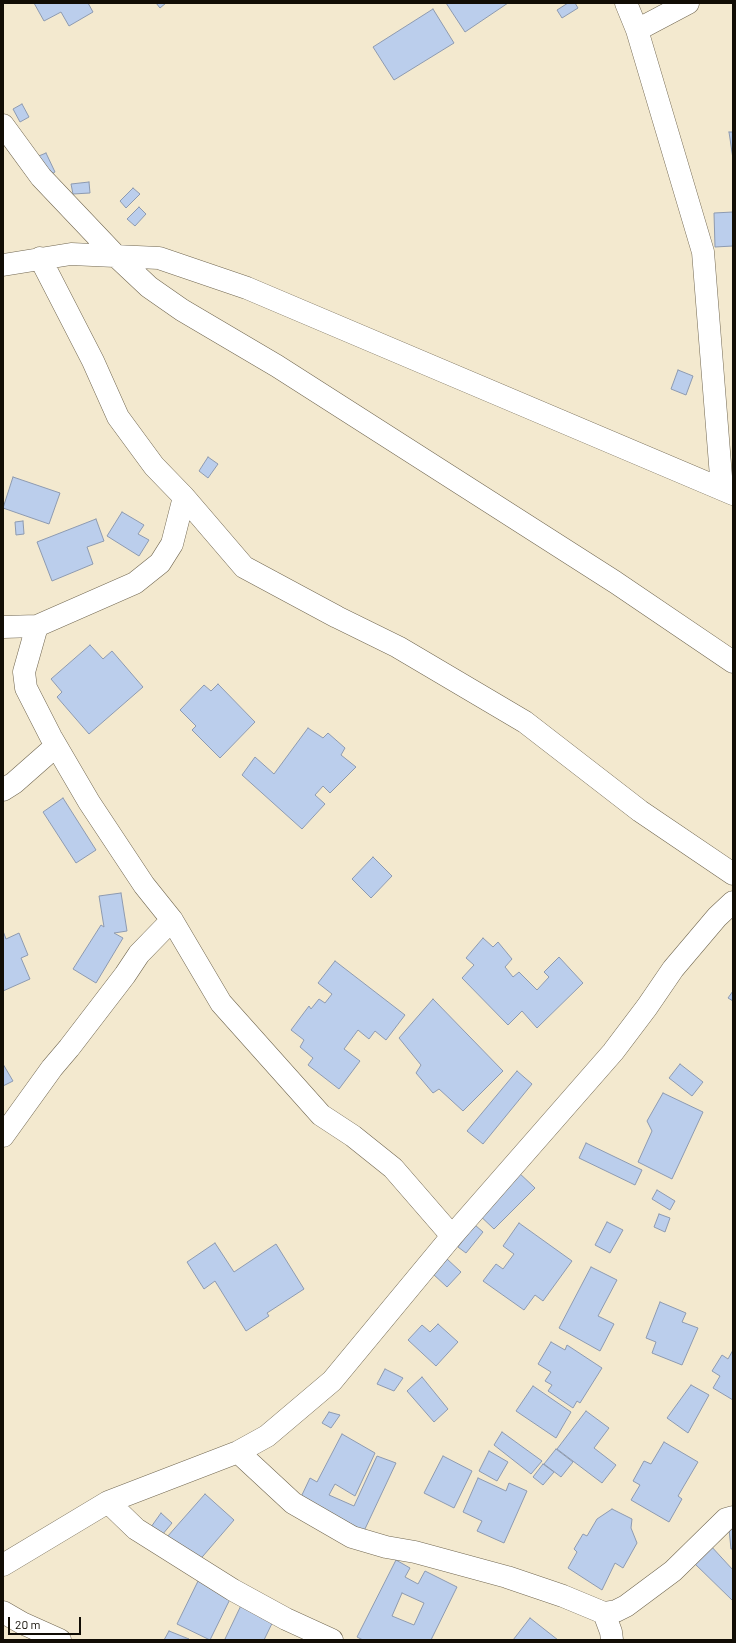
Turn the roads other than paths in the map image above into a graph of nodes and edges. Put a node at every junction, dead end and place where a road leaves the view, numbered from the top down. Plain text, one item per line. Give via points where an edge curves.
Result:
1 (626, 3) edge
2 (688, 3) edge
3 (637, 30) junction
4 (3, 125) edge
5 (116, 256) junction
6 (40, 258) junction
7 (3, 265) edge
8 (728, 491) edge
9 (184, 497) junction
10 (36, 626) junction
11 (3, 627) edge
12 (733, 662) edge
13 (56, 746) junction
14 (3, 790) edge
15 (733, 874) edge
16 (733, 902) edge
17 (172, 920) junction
18 (3, 1136) edge
19 (452, 1236) junction
20 (238, 1452) junction
21 (108, 1502) junction
22 (733, 1517) edge
23 (3, 1565) edge
24 (3, 1612) edge
25 (604, 1613) junction
26 (60, 1640) edge
27 (332, 1640) edge
28 (612, 1640) edge

1 - 3 street
2 - 3 street
3 - 8 street via 703,252
4 - 5 street via 41,177
5 - 6 street via 71,254
5 - 8 street via 159,258 247,288
5 - 12 street via 149,287 182,310 283,370 615,582
6 - 7 street
6 - 9 street via 93,361 118,417 154,466
9 - 10 street via 172,544 160,563 135,583
9 - 15 street via 244,566 398,647 525,722 640,811
10 - 11 street
10 - 13 street via 24,672 26,688
13 - 14 street
13 - 17 street via 89,802 144,885
16 - 19 street via 673,969 613,1052
17 - 18 street via 139,954
17 - 19 street via 221,1003 321,1115 394,1168
19 - 20 street via 332,1381 267,1436
20 - 21 street
20 - 25 street via 293,1503 352,1537 507,1577
21 - 23 street
21 - 27 street via 136,1529 233,1590
22 - 25 street via 726,1519 673,1571 626,1606
24 - 26 street
25 - 28 street

